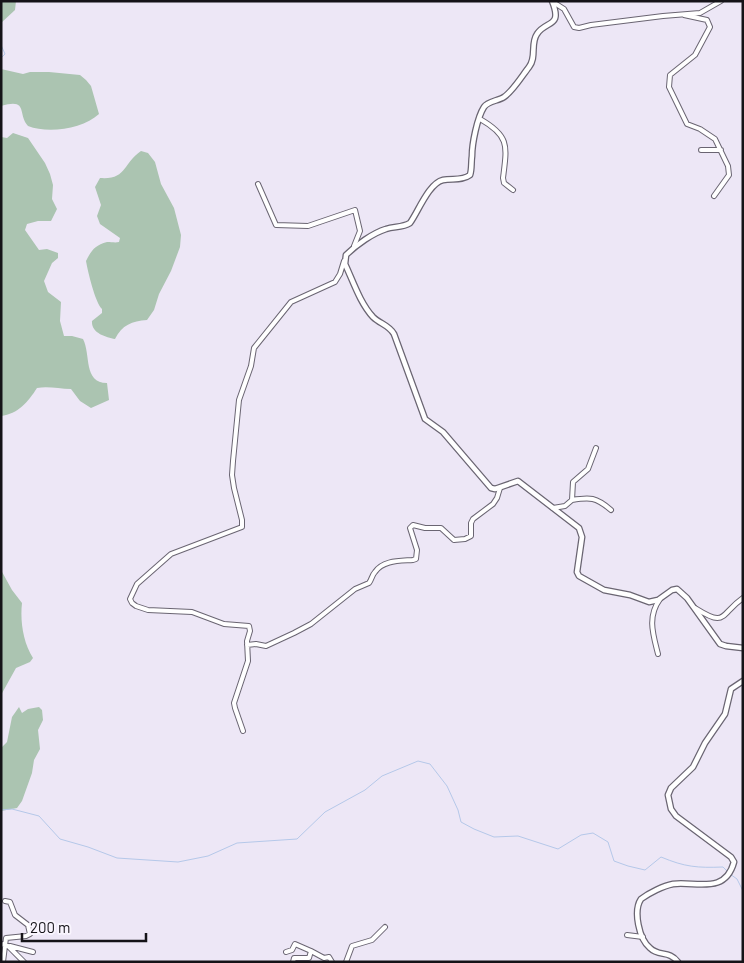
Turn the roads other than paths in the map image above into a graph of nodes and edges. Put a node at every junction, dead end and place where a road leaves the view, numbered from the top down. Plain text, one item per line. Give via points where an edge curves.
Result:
1 (721, 1) edge
2 (553, 2) edge
3 (684, 15) junction
4 (480, 118) junction
5 (701, 150) dead end
6 (721, 150) junction
7 (258, 184) dead end
8 (513, 190) dead end
9 (714, 196) dead end
10 (351, 250) junction
11 (345, 259) junction
12 (596, 448) dead end
13 (500, 488) junction
14 (572, 500) junction
15 (553, 508) junction
16 (611, 510) dead end
17 (660, 598) junction
18 (743, 598) edge
19 (693, 606) junction
20 (247, 645) junction
21 (743, 648) edge
22 (658, 654) dead end
23 (743, 681) edge
24 (242, 731) dead end
25 (5, 901) dead end
26 (385, 927) dead end
27 (627, 935) dead end
28 (643, 937) junction
29 (4, 945) edge
30 (311, 951) junction
31 (33, 952) dead end
32 (286, 952) dead end
33 (3, 962) edge
34 (24, 962) edge
35 (293, 962) edge
36 (332, 962) edge
37 (346, 962) edge
38 (678, 962) edge

1 - 3 street via 700,13
2 - 3 street via 564,9 576,28
2 - 4 street via 555,20 536,35 532,62 506,96 486,105
3 - 6 street via 707,20 710,27 695,55 670,75 669,87 686,124 707,132
4 - 8 street via 496,128 503,139 503,178
4 - 10 street via 470,175 464,179 435,183 410,223 384,230
5 - 6 street
6 - 9 street via 730,172
7 - 10 street via 276,226 308,226 355,210 360,231
10 - 11 street
11 - 13 street via 367,310 394,334 425,419 443,432 492,488
11 - 20 street via 335,282 290,302 254,348 239,400 233,461 232,476 242,527 172,554 137,584 130,599 136,606 148,610 192,612 224,624 249,626
12 - 14 street via 588,469 573,482
13 - 15 street via 518,481
13 - 20 street via 493,504 473,519 469,538 454,540 441,528 413,525 410,528 417,550 416,559 379,566 369,583 355,589 294,633 266,646
14 - 15 street via 565,506
14 - 16 street via 597,499
15 - 17 street via 580,530 582,541 577,572 580,578 604,590 630,595 644,602
17 - 19 street via 678,589
17 - 22 street via 653,608 651,622
18 - 19 street via 725,616 718,618
19 - 21 street via 720,644
20 - 24 street via 248,662 234,703
23 - 28 street via 731,689 725,714 692,767 668,795 673,812 734,862 728,876 708,884 674,884 641,899 636,915
25 - 29 street via 10,902 15,915 28,925 30,934 6,938
26 - 37 street via 372,940 352,946
27 - 28 street
28 - 38 street via 649,948 672,955
29 - 31 street
29 - 33 street
29 - 34 street
30 - 32 street via 294,944 292,950
30 - 35 street via 308,958 294,958
30 - 36 street via 324,958 329,957

